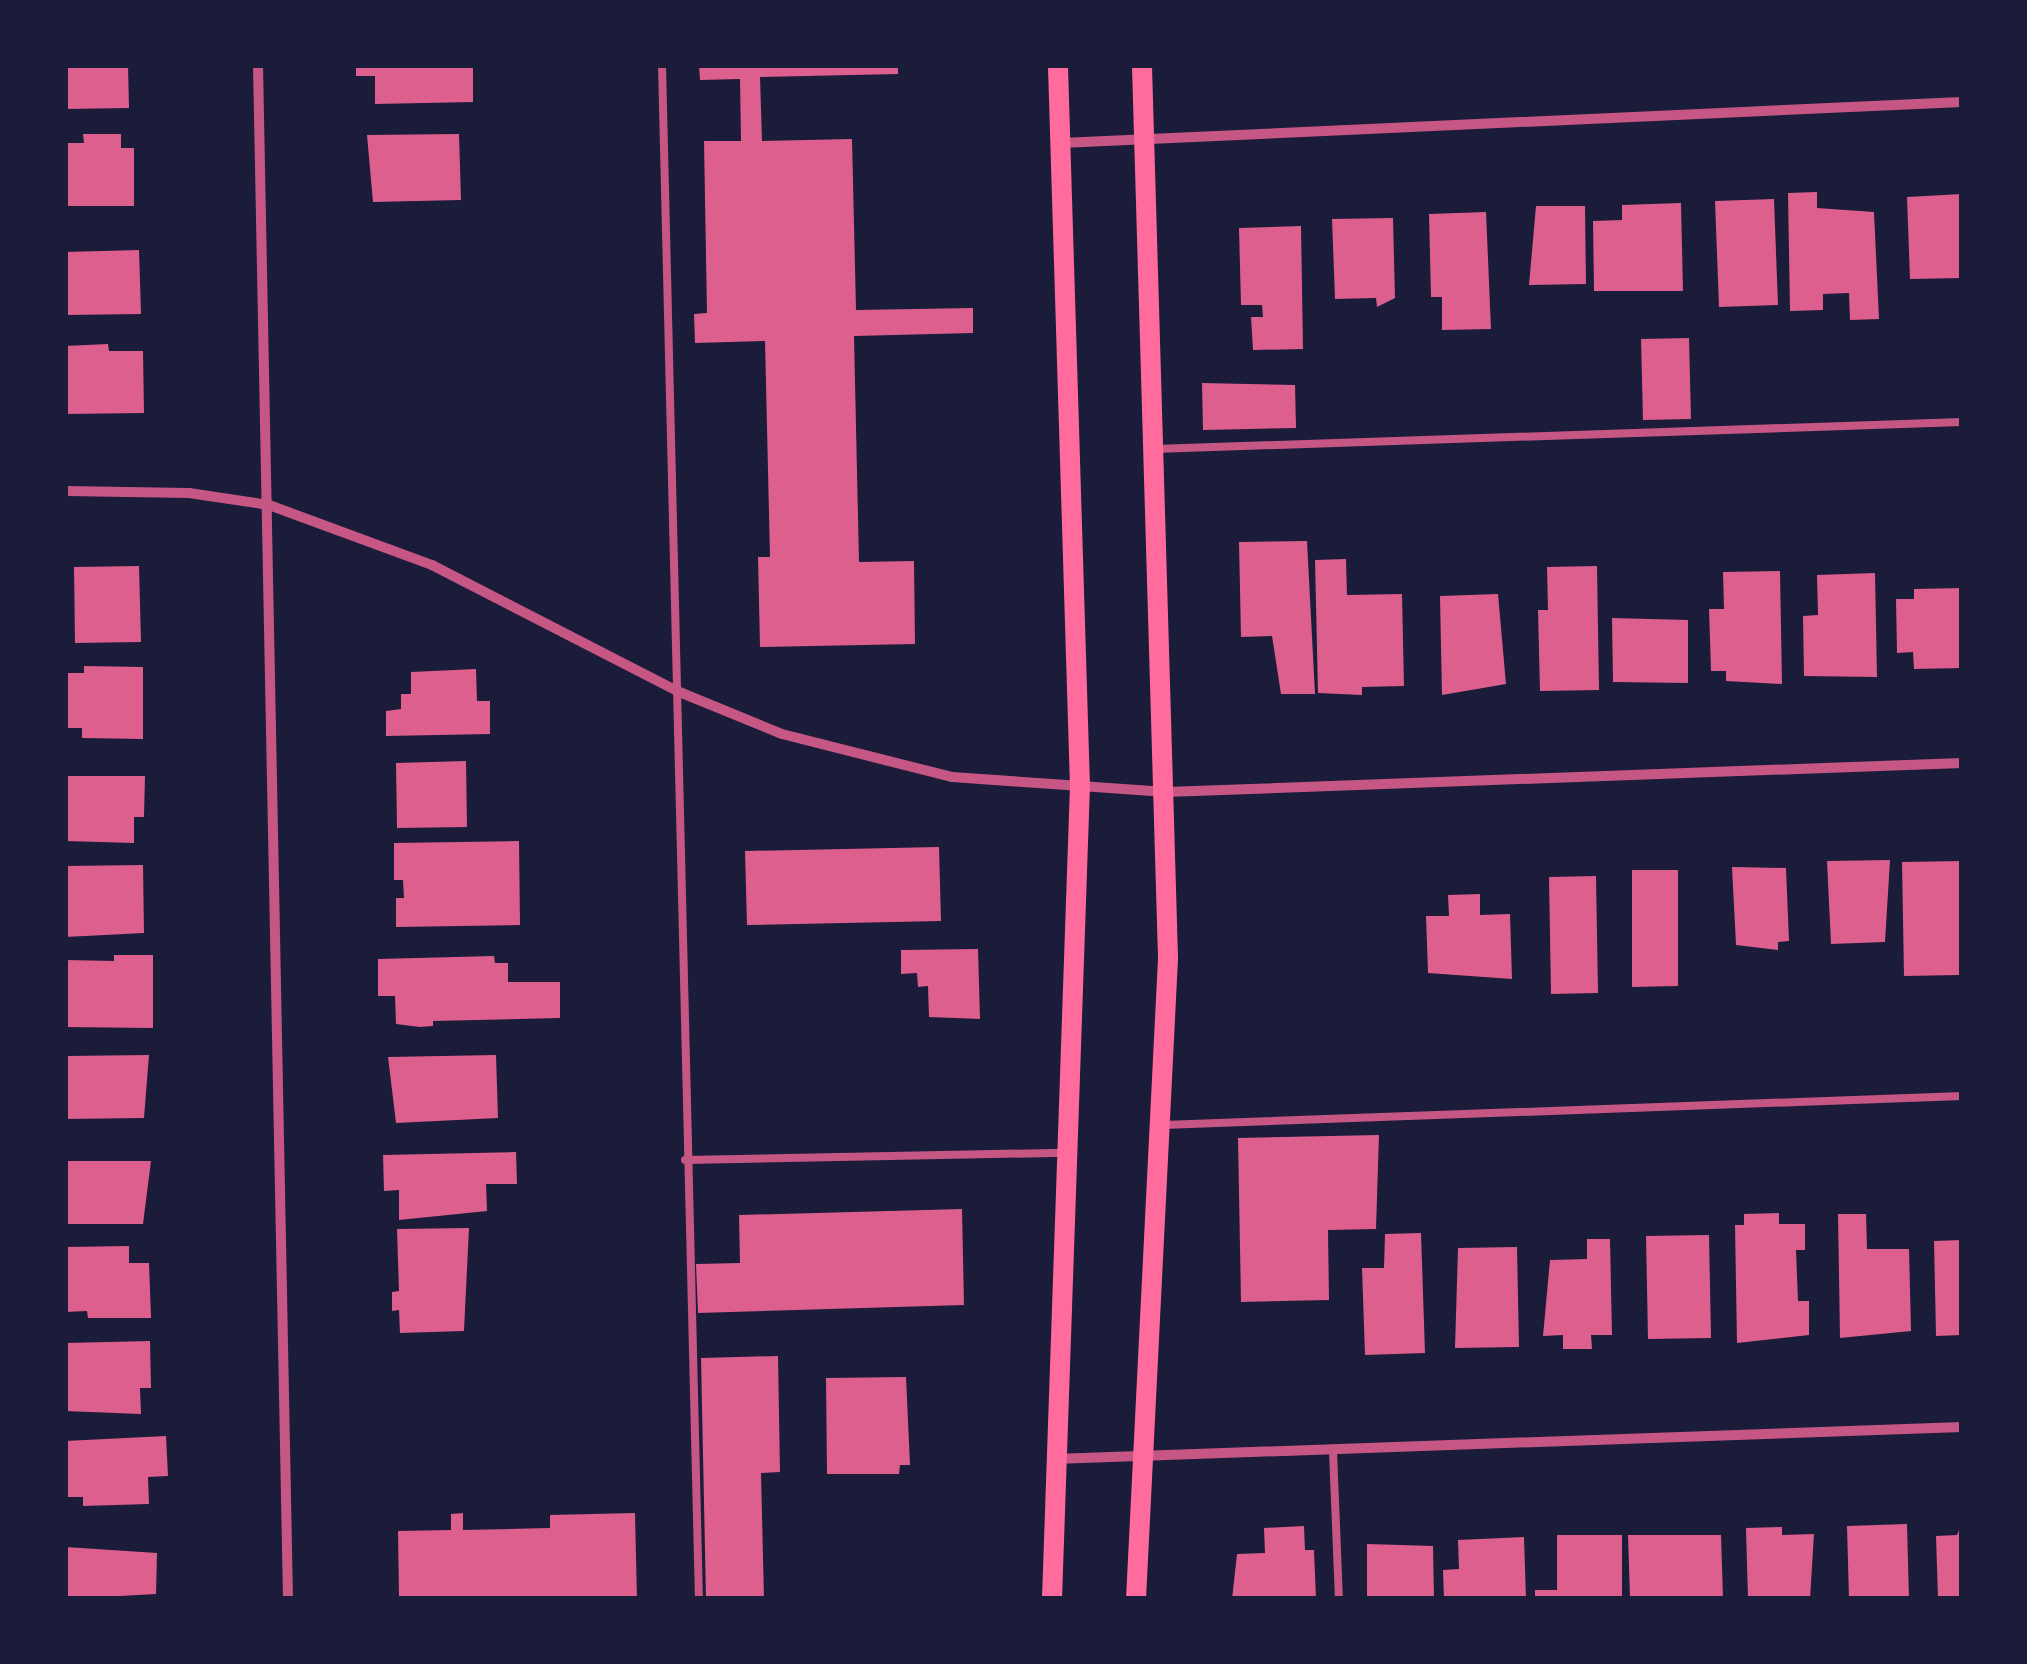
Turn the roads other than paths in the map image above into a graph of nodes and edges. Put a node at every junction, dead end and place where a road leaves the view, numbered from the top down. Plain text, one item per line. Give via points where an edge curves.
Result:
1 (258, 65) edge
2 (662, 65) edge
3 (1058, 65) edge
4 (1142, 65) edge
5 (1962, 102) edge
6 (1144, 138) junction
7 (1060, 143) junction
8 (1962, 422) edge
9 (1149, 449) junction
10 (65, 491) edge
11 (269, 505) junction
12 (678, 691) junction
13 (1962, 763) edge
14 (1080, 787) junction
15 (1166, 792) junction
16 (1962, 1096) edge
17 (1163, 1125) junction
18 (1070, 1153) junction
19 (685, 1160) junction
20 (1962, 1427) edge
21 (1333, 1451) junction
22 (1140, 1456) junction
23 (1054, 1459) junction
24 (288, 1599) edge
25 (699, 1599) edge
26 (1052, 1599) edge
27 (1136, 1599) edge
28 (1338, 1599) edge

1 - 11 street
2 - 12 lane
3 - 7 main road
4 - 6 main road
5 - 6 street
6 - 7 street
6 - 9 main road
7 - 14 main road
8 - 9 lane
9 - 15 main road
10 - 11 street via 189,494
11 - 12 street via 432,565
11 - 24 street
12 - 14 street via 782,734 952,777
12 - 19 lane
13 - 15 street
14 - 15 street
14 - 18 main road
15 - 17 main road
16 - 17 lane
17 - 22 main road
18 - 19 lane
18 - 23 main road
19 - 25 lane
20 - 21 street
21 - 22 street
21 - 28 lane
22 - 23 street
22 - 27 main road
23 - 26 main road

